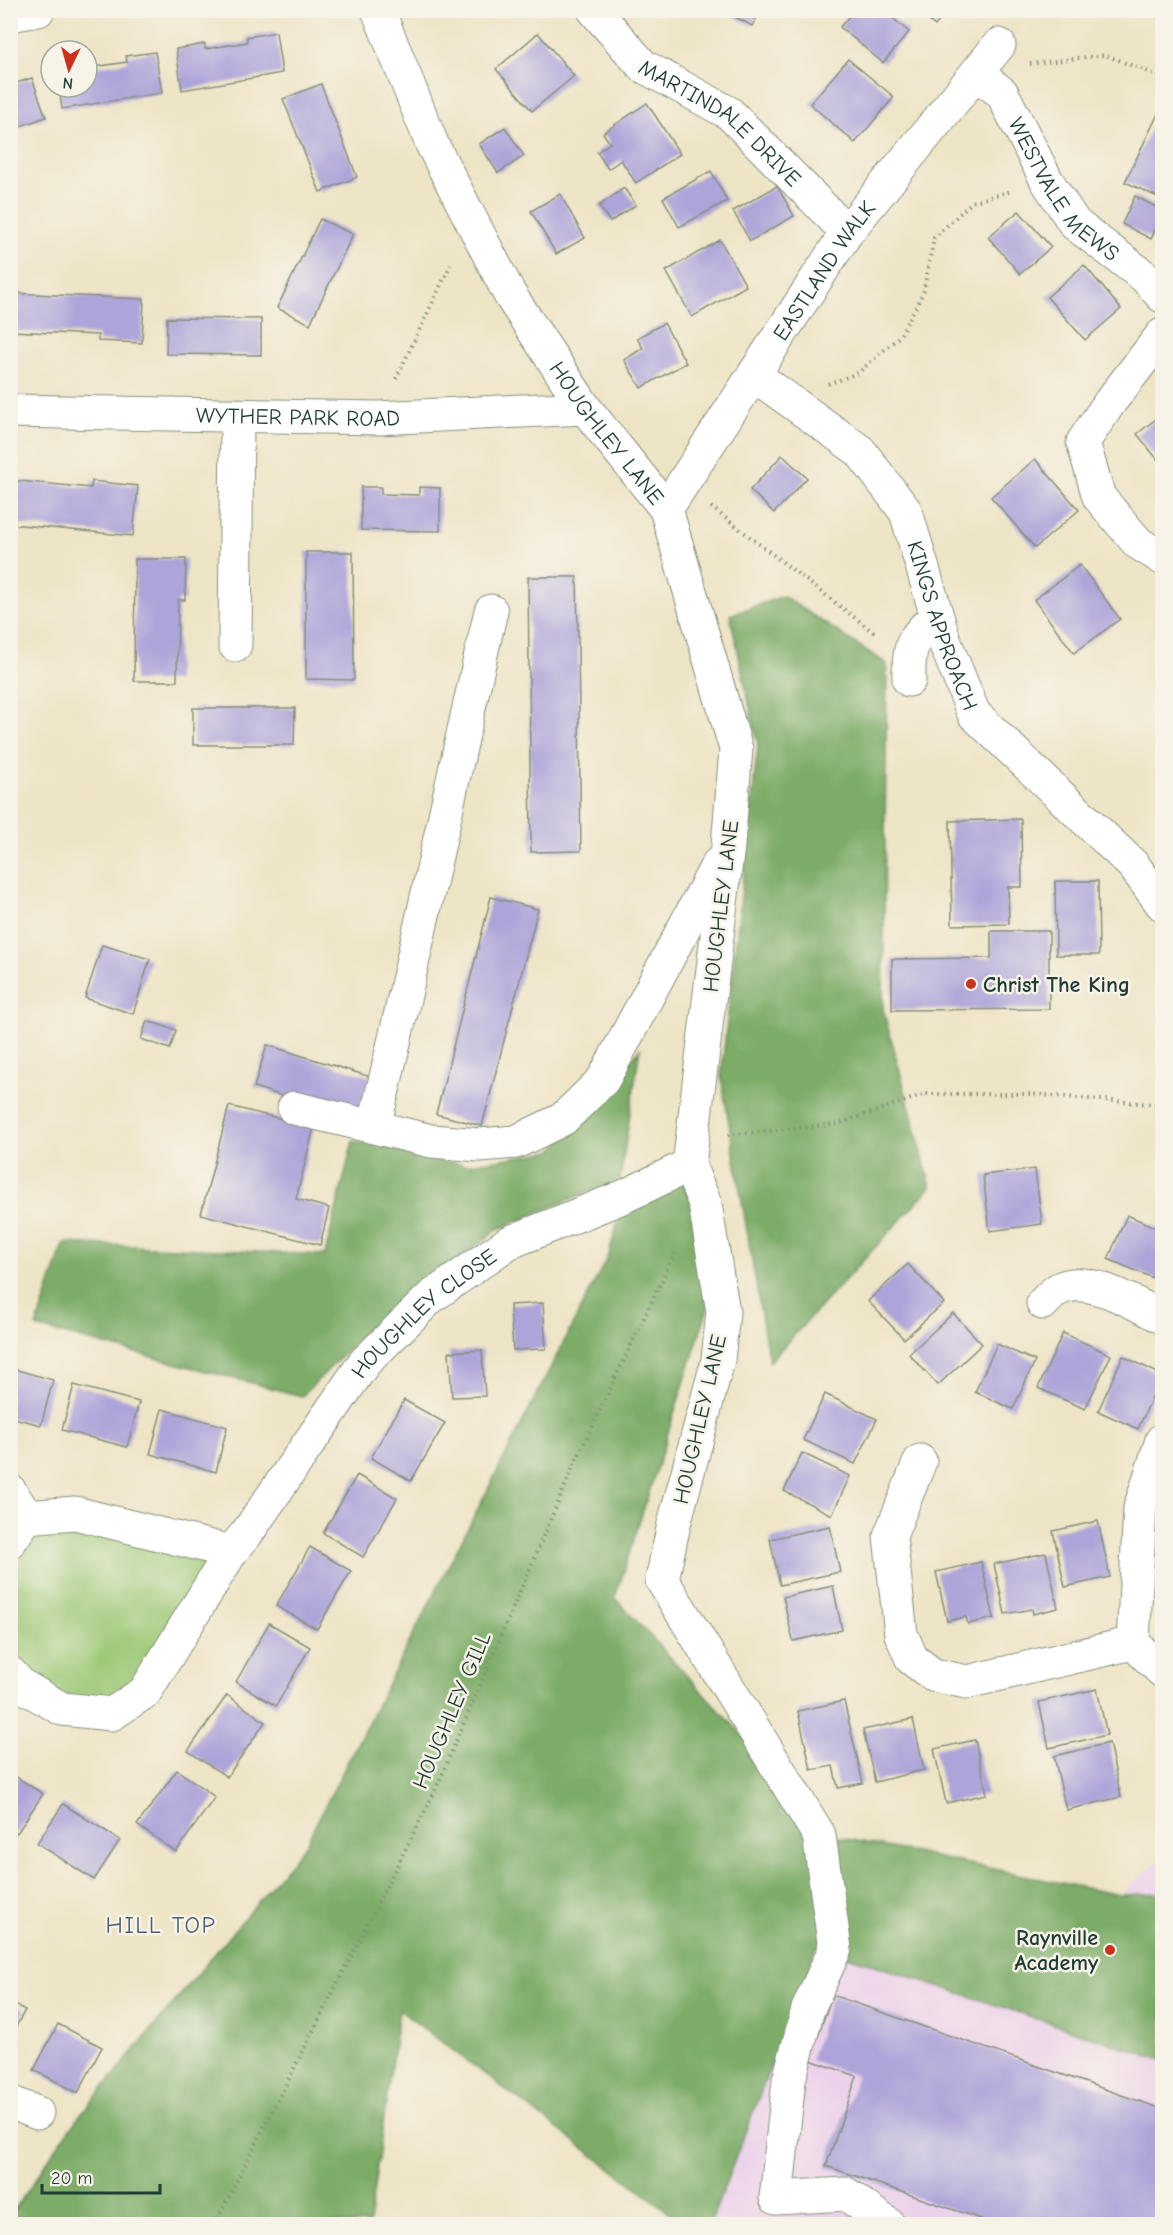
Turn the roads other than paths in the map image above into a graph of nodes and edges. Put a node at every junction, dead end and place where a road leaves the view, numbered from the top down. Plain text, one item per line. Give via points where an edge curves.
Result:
1 (38, 10) edge
2 (378, 10) edge
3 (594, 10) edge
4 (10, 15) edge
5 (999, 45) dead end
6 (977, 74) junction
7 (847, 232) junction
8 (1162, 296) edge
9 (1162, 335) edge
10 (754, 375) junction
11 (585, 408) junction
12 (10, 411) edge
13 (237, 416) junction
14 (674, 497) junction
15 (1162, 558) edge
16 (491, 611) dead end
17 (937, 616) junction
18 (235, 645) dead end
19 (909, 669) road end
20 (728, 846) junction
21 (1162, 904) edge
22 (294, 1108) dead end
23 (374, 1127) junction
24 (691, 1151) junction
25 (1043, 1303) dead end
26 (1162, 1317) edge
27 (1162, 1440) edge
28 (920, 1461) dead end
29 (16, 1516) edge
30 (231, 1552) junction
31 (1133, 1643) junction
32 (1162, 1671) edge
33 (10, 1673) edge
34 (888, 2224) edge

1 - 4 street
2 - 11 street, HOUGHLEY LANE via 432,144 471,222 510,295
3 - 7 street, MARTINDALE DRIVE via 643,66 729,113
5 - 6 street, EASTLAND WALK
6 - 7 street, EASTLAND WALK
6 - 8 street, WESTVALE MEWS via 1002,93 1047,181 1075,224 1145,278
7 - 10 street, EASTLAND WALK
9 - 15 street via 1083,442 1099,497 1138,543
10 - 14 street, EASTLAND WALK
10 - 17 street, KINGS APPROACH via 860,451 906,512
11 - 13 street, WYTHER PARK ROAD via 378,418
11 - 14 street, HOUGHLEY LANE
12 - 13 street, WYTHER PARK ROAD
13 - 18 street
14 - 20 street, HOUGHLEY LANE via 736,749
16 - 23 street
17 - 19 street via 921,628 913,641
17 - 21 street, KINGS APPROACH via 974,714 1133,865
20 - 23 street via 603,1080 563,1119 516,1142 480,1145 431,1141
20 - 24 street, HOUGHLEY LANE
22 - 23 street
24 - 30 street, HOUGHLEY CLOSE via 625,1196 508,1243 430,1297 364,1363
24 - 34 street, HOUGHLEY LANE via 705,1204 723,1312 718,1360 662,1580 819,1835 835,1949 808,2009 789,2080 776,2198 846,2194
25 - 26 street via 1061,1288 1078,1285 1100,1288
27 - 31 street via 1140,1508
28 - 31 street via 890,1536 900,1634 912,1659 933,1676 967,1682
29 - 30 street via 75,1513
30 - 33 street, HOUGHLEY CLOSE via 145,1692 112,1714 62,1709 21,1685
31 - 32 street

